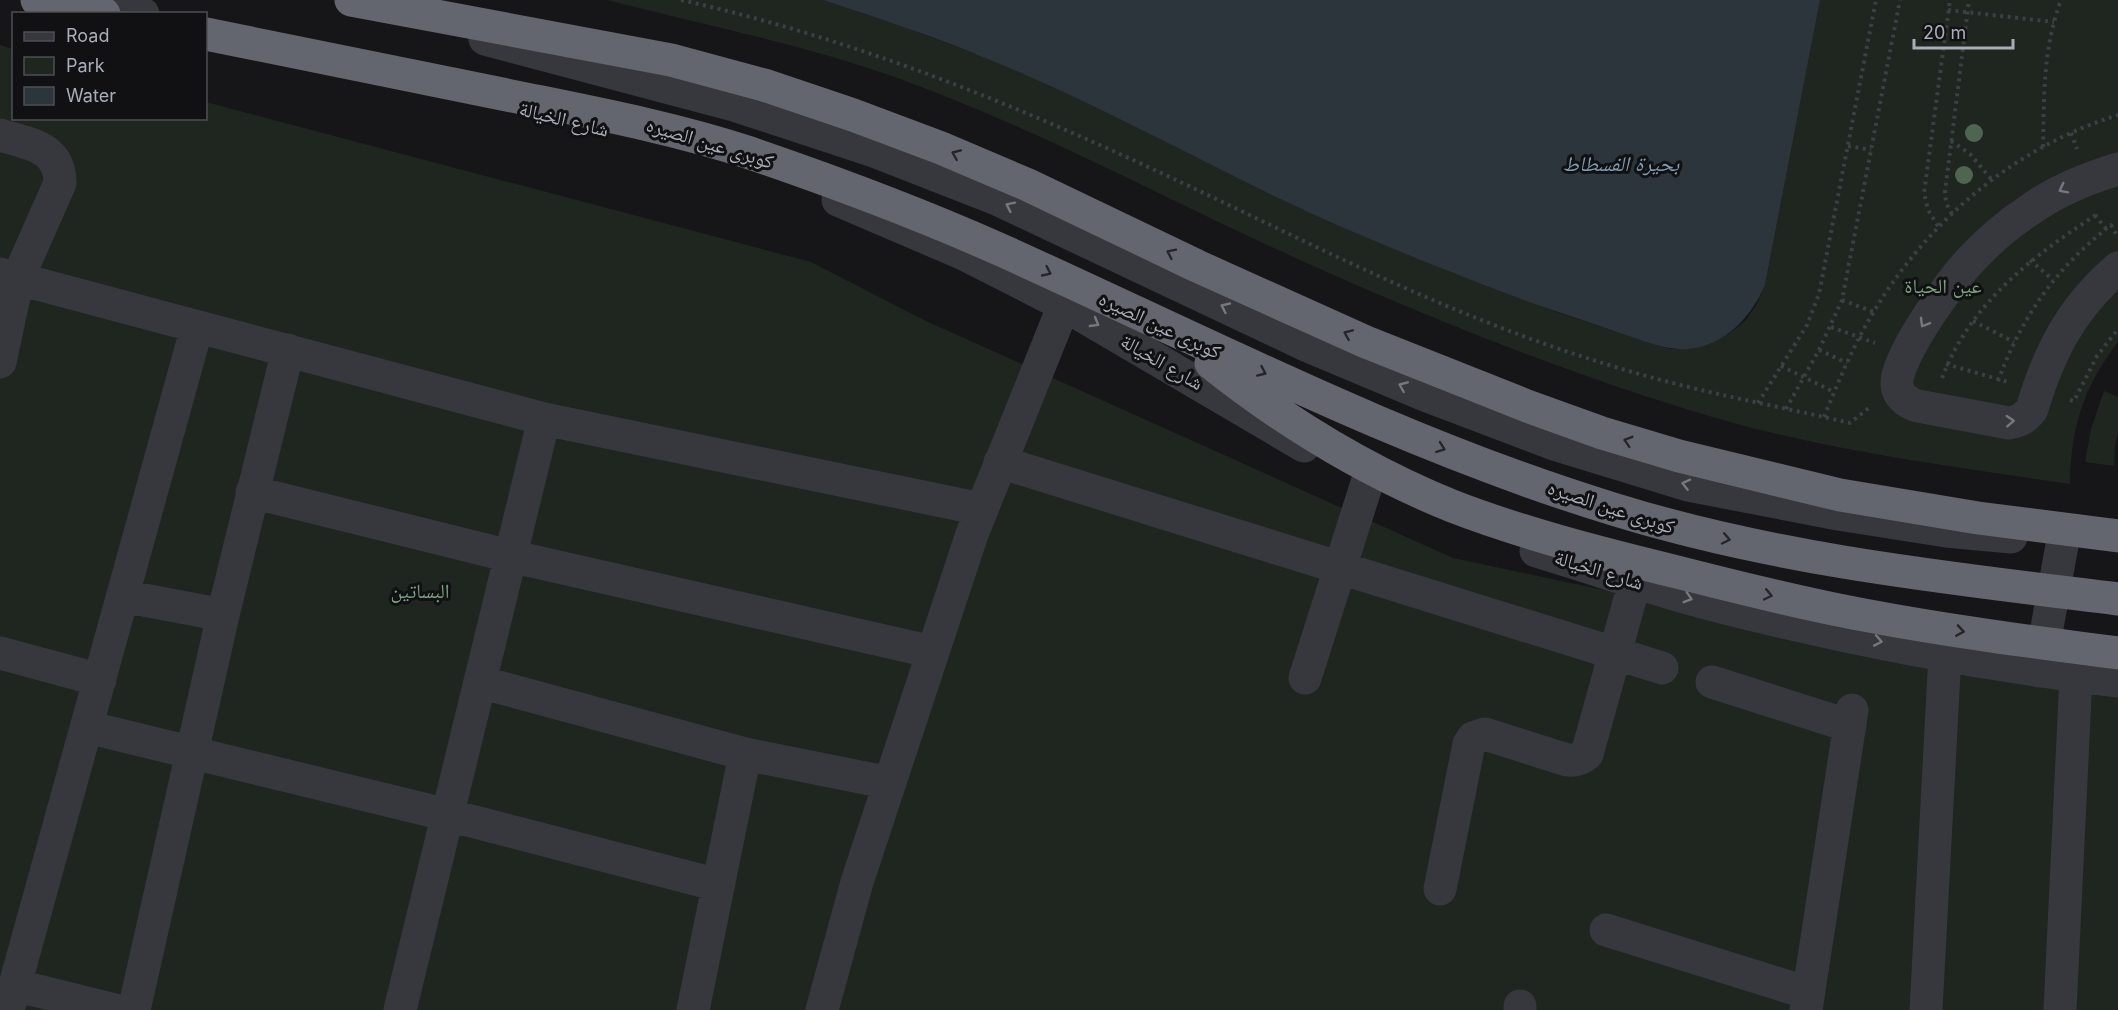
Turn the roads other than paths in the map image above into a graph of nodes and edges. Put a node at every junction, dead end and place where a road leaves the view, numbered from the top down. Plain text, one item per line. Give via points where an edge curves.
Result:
1 (37, 0) edge
2 (89, 0) edge
3 (333, 0) edge
4 (351, 0) edge
5 (94, 12) edge
6 (135, 12) edge
7 (207, 29) edge
8 (207, 34) edge
9 (0, 135) edge
10 (2104, 174) edge
11 (2118, 268) edge
12 (9, 276) edge
13 (1064, 305) junction
14 (197, 327) junction
15 (1166, 327) junction
16 (288, 350) junction
17 (0, 362) edge
18 (544, 419) junction
19 (1000, 462) junction
20 (1367, 483) junction
21 (252, 492) junction
22 (981, 509) junction
23 (2118, 538) edge
24 (2063, 540) junction
25 (510, 556) junction
26 (1340, 567) junction
27 (1635, 581) junction
28 (123, 596) junction
29 (2118, 598) edge
30 (223, 615) junction
31 (933, 652) junction
32 (0, 653) edge
33 (1615, 653) junction
34 (2118, 653) edge
35 (1945, 654) junction
36 (2072, 661) junction
37 (1662, 668) dead end
38 (2039, 672) junction
39 (1305, 678) dead end
40 (100, 680) junction
41 (2118, 681) edge
42 (480, 682) junction
43 (1712, 682) dead end
44 (87, 727) junction
45 (191, 751) junction
46 (745, 754) junction
47 (890, 783) junction
48 (448, 815) junction
49 (718, 885) junction
50 (1440, 888) dead end
51 (1606, 930) dead end
52 (11, 998) edge
53 (1807, 1001) edge
54 (115, 1010) edge
55 (134, 1010) edge
56 (400, 1010) edge
57 (693, 1010) edge
58 (822, 1010) edge
59 (1926, 1010) edge
60 (2060, 1010) edge

1 - 5 highway
2 - 6 street
24 -> 3 street via 1946,531 1838,514 1688,485 1557,445 1425,396 1308,346 999,200 871,150 734,105
23 -> 4 highway via 1840,495 1624,440 1366,342 1029,185 853,115 671,60
7 - 13 street, شارع الخيالة via 721,159 857,208 964,254
8 -> 15 highway, كوبرى عين الصيره via 657,125 915,214
9 - 12 street via 36,146 54,157 60,171 60,183
10 -> 11 street via 2062,189 2030,209 1968,263 1931,312 1907,353 1898,371 1899,393 1910,404 2009,423 2026,417 2053,348 2067,324
12 - 14 street
12 - 17 street
13 - 19 street
13 -> 20 street, شارع الخيالة
14 - 16 street
14 - 28 street
15 -> 29 highway, كوبرى عين الصيره via 1417,439 1632,515 1696,533 1827,560
15 -> 36 highway via 1239,385 1342,452 1394,480 1512,527 1761,593
16 - 18 street
16 - 21 street
18 - 22 street
18 - 25 street
19 - 22 street
19 - 26 street
20 - 26 street
20 - 27 street, شارع الخيالة via 1536,551
21 - 25 street
21 - 30 street
22 - 31 street
23 - 24 street
24 - 38 street
25 - 31 street
25 - 42 street
26 - 33 street
26 - 39 street
27 - 33 street
27 -> 35 street, شارع الخيالة via 1703,603 1805,628
28 - 30 street
28 - 40 street
30 - 45 street
31 - 47 street
32 - 40 street
33 - 37 street
33 - 50 street via 1590,747 1582,758 1567,760 1485,734 1473,738
34 - 36 highway
35 - 38 street, شارع الخيالة
35 - 59 street
36 - 38 street, شارع الخيالة
36 - 41 street, شارع الخيالة
36 - 60 street
40 - 44 street
42 - 46 street
42 - 48 street
43 - 53 street via 1851,718
44 - 45 street
44 - 52 street
45 - 48 street
45 - 55 street
46 - 47 street
46 - 49 street
47 - 58 street via 857,882
48 - 49 street
48 - 56 street
49 - 57 street
51 - 53 street
52 - 54 street

